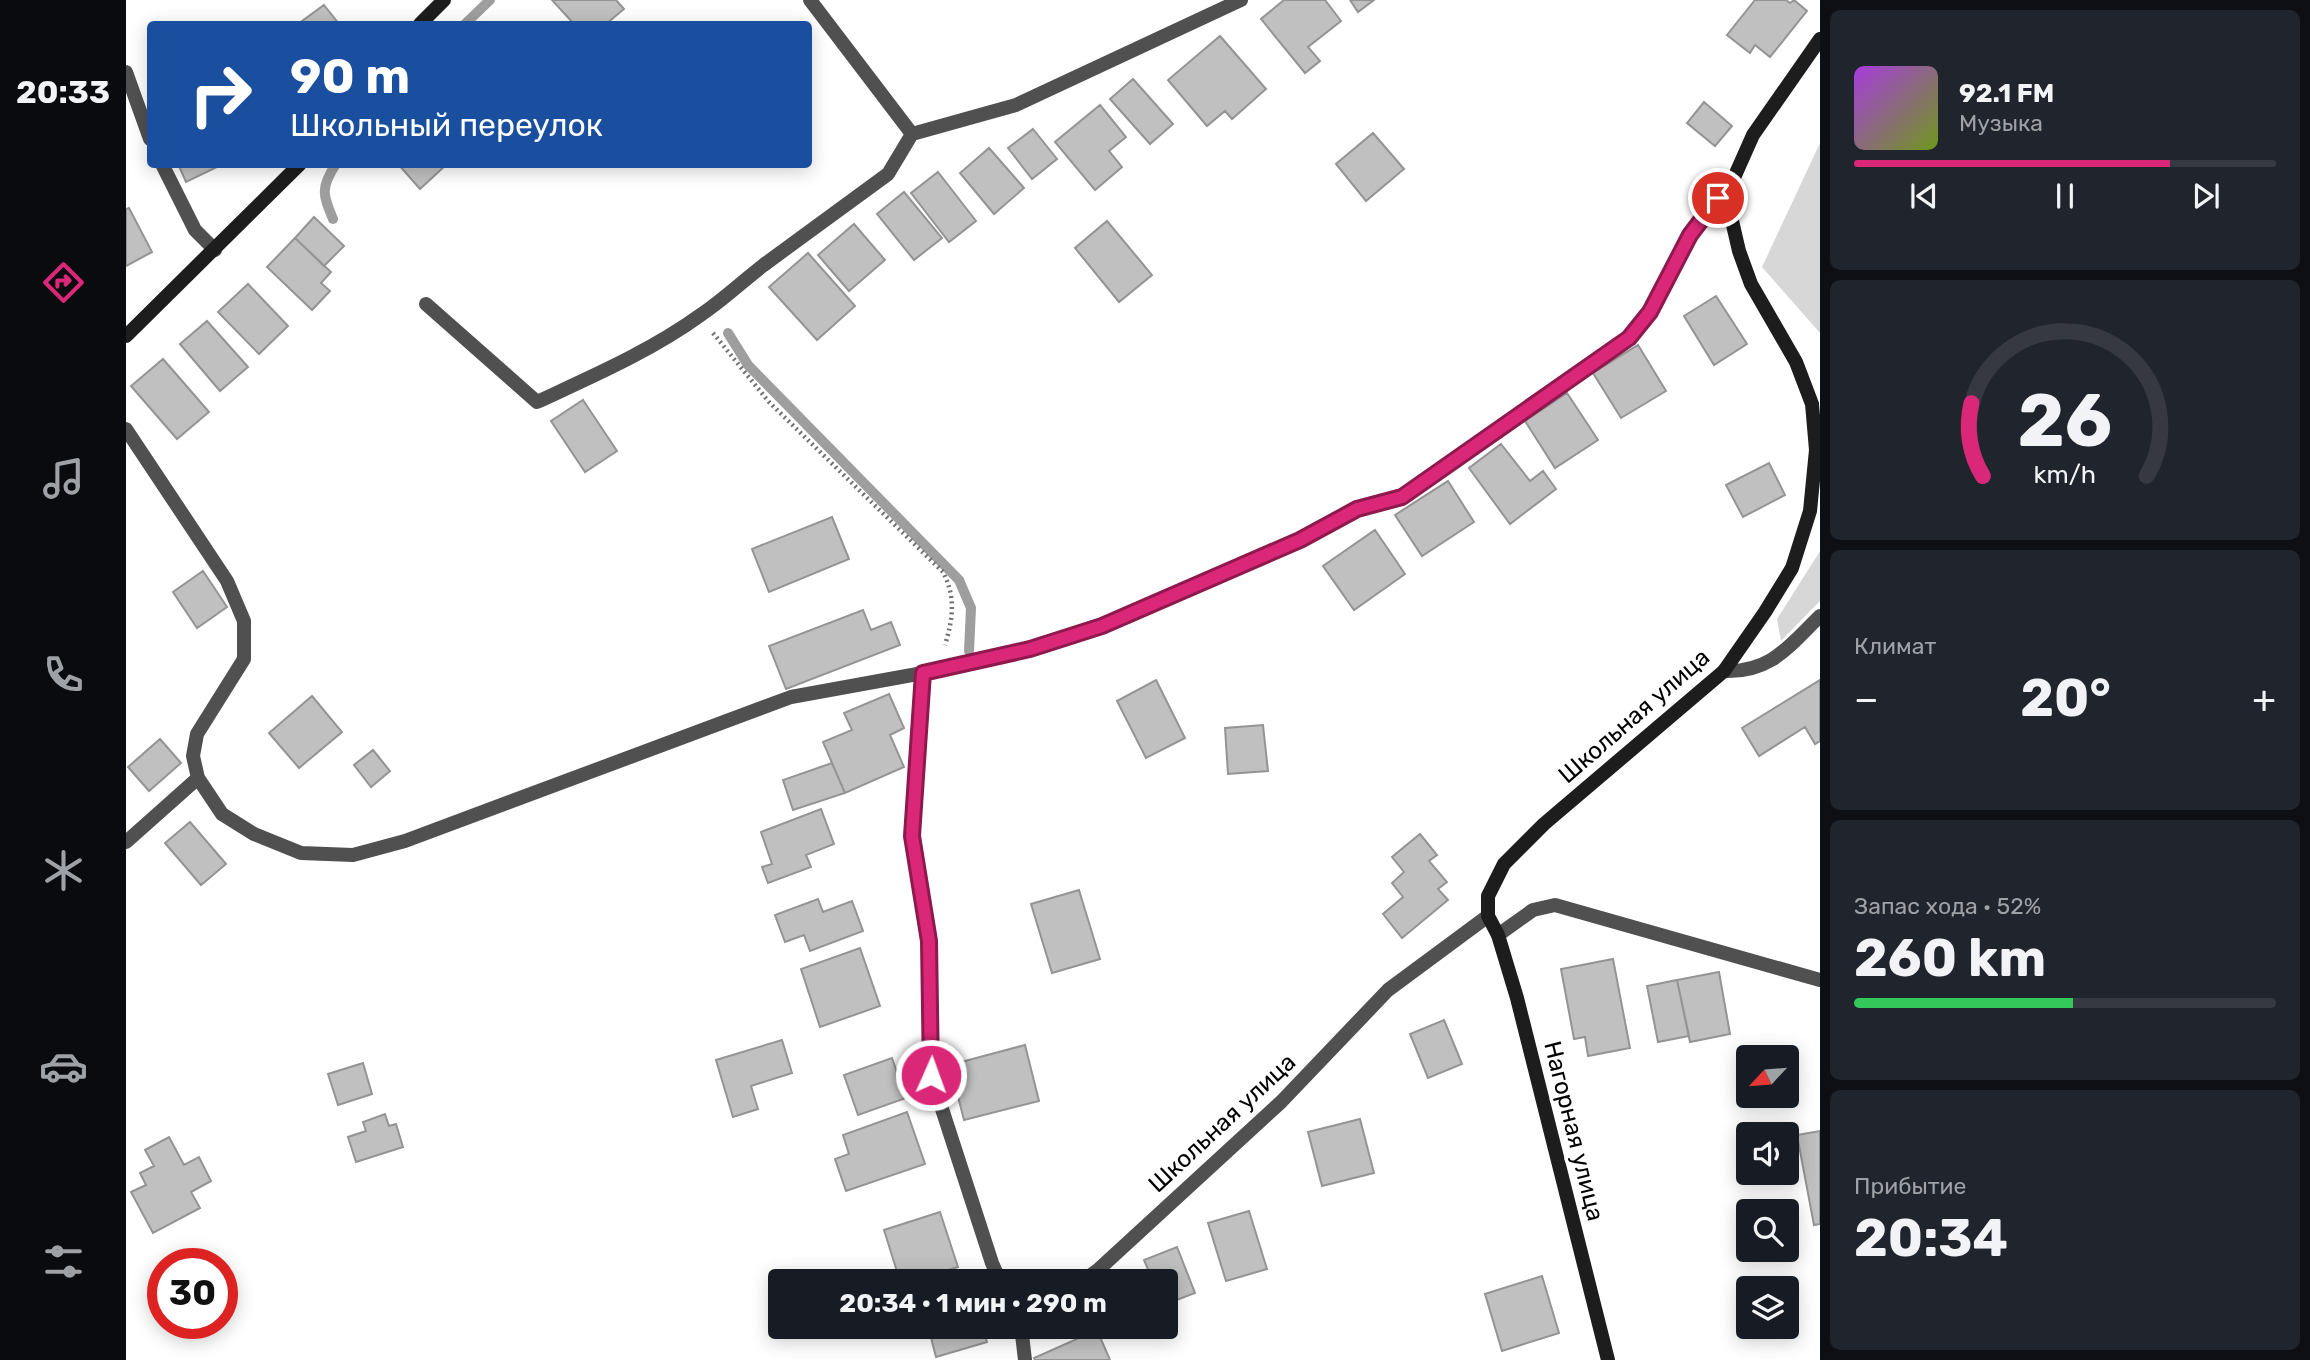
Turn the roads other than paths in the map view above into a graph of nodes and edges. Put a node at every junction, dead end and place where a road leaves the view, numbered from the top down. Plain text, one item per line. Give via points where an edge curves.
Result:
1 (444, 0) edge
2 (810, 0) edge
3 (1241, 0) edge
4 (423, 21) edge
5 (1820, 39) edge
6 (126, 72) edge
7 (147, 131) edge
8 (912, 134) junction
9 (164, 168) edge
10 (296, 168) edge
11 (1733, 180) junction
12 (215, 250) junction
13 (426, 304) dead end
14 (126, 336) edge
15 (126, 429) edge
16 (1816, 492) edge
17 (1820, 616) edge
18 (1724, 671) junction
19 (923, 673) junction
20 (198, 778) junction
21 (126, 842) edge
22 (1488, 916) junction
23 (1497, 935) junction
24 (1820, 979) edge
25 (994, 1269) edge
26 (1099, 1269) edge
27 (1022, 1339) edge
28 (1025, 1360) edge
29 (1608, 1360) edge

1 - 4 street
2 - 8 street
3 - 8 street via 1016,105
5 - 11 street, Школьная улица via 1753,135
6 - 7 street
8 - 13 street via 888,174 702,314 616,365 537,402
9 - 12 street via 195,230
10 - 12 street
11 - 16 street, Школьная улица via 1730,212 1739,251 1751,284 1796,362 1812,404
11 - 19 street via 1690,235 1650,312 1629,338 1402,497 1357,509 1300,540 1102,626 1030,649
12 - 14 street
15 - 20 street via 228,581 243,621 244,659 197,734
16 - 18 street, Школьная улица via 1792,568
17 - 18 street via 1777,658 1744,672
18 - 22 street, Школьная улица via 1544,824 1504,864 1488,896
19 - 20 street via 791,697 405,841 353,855 301,853 254,834 222,814
19 - 25 street via 912,836 929,941 931,1075
20 - 21 street
22 - 23 street, Нагорная улица
22 - 26 street, Школьная улица via 1388,990 1281,1102
23 - 24 street via 1533,910 1555,905
23 - 29 street, Нагорная улица
27 - 28 street

